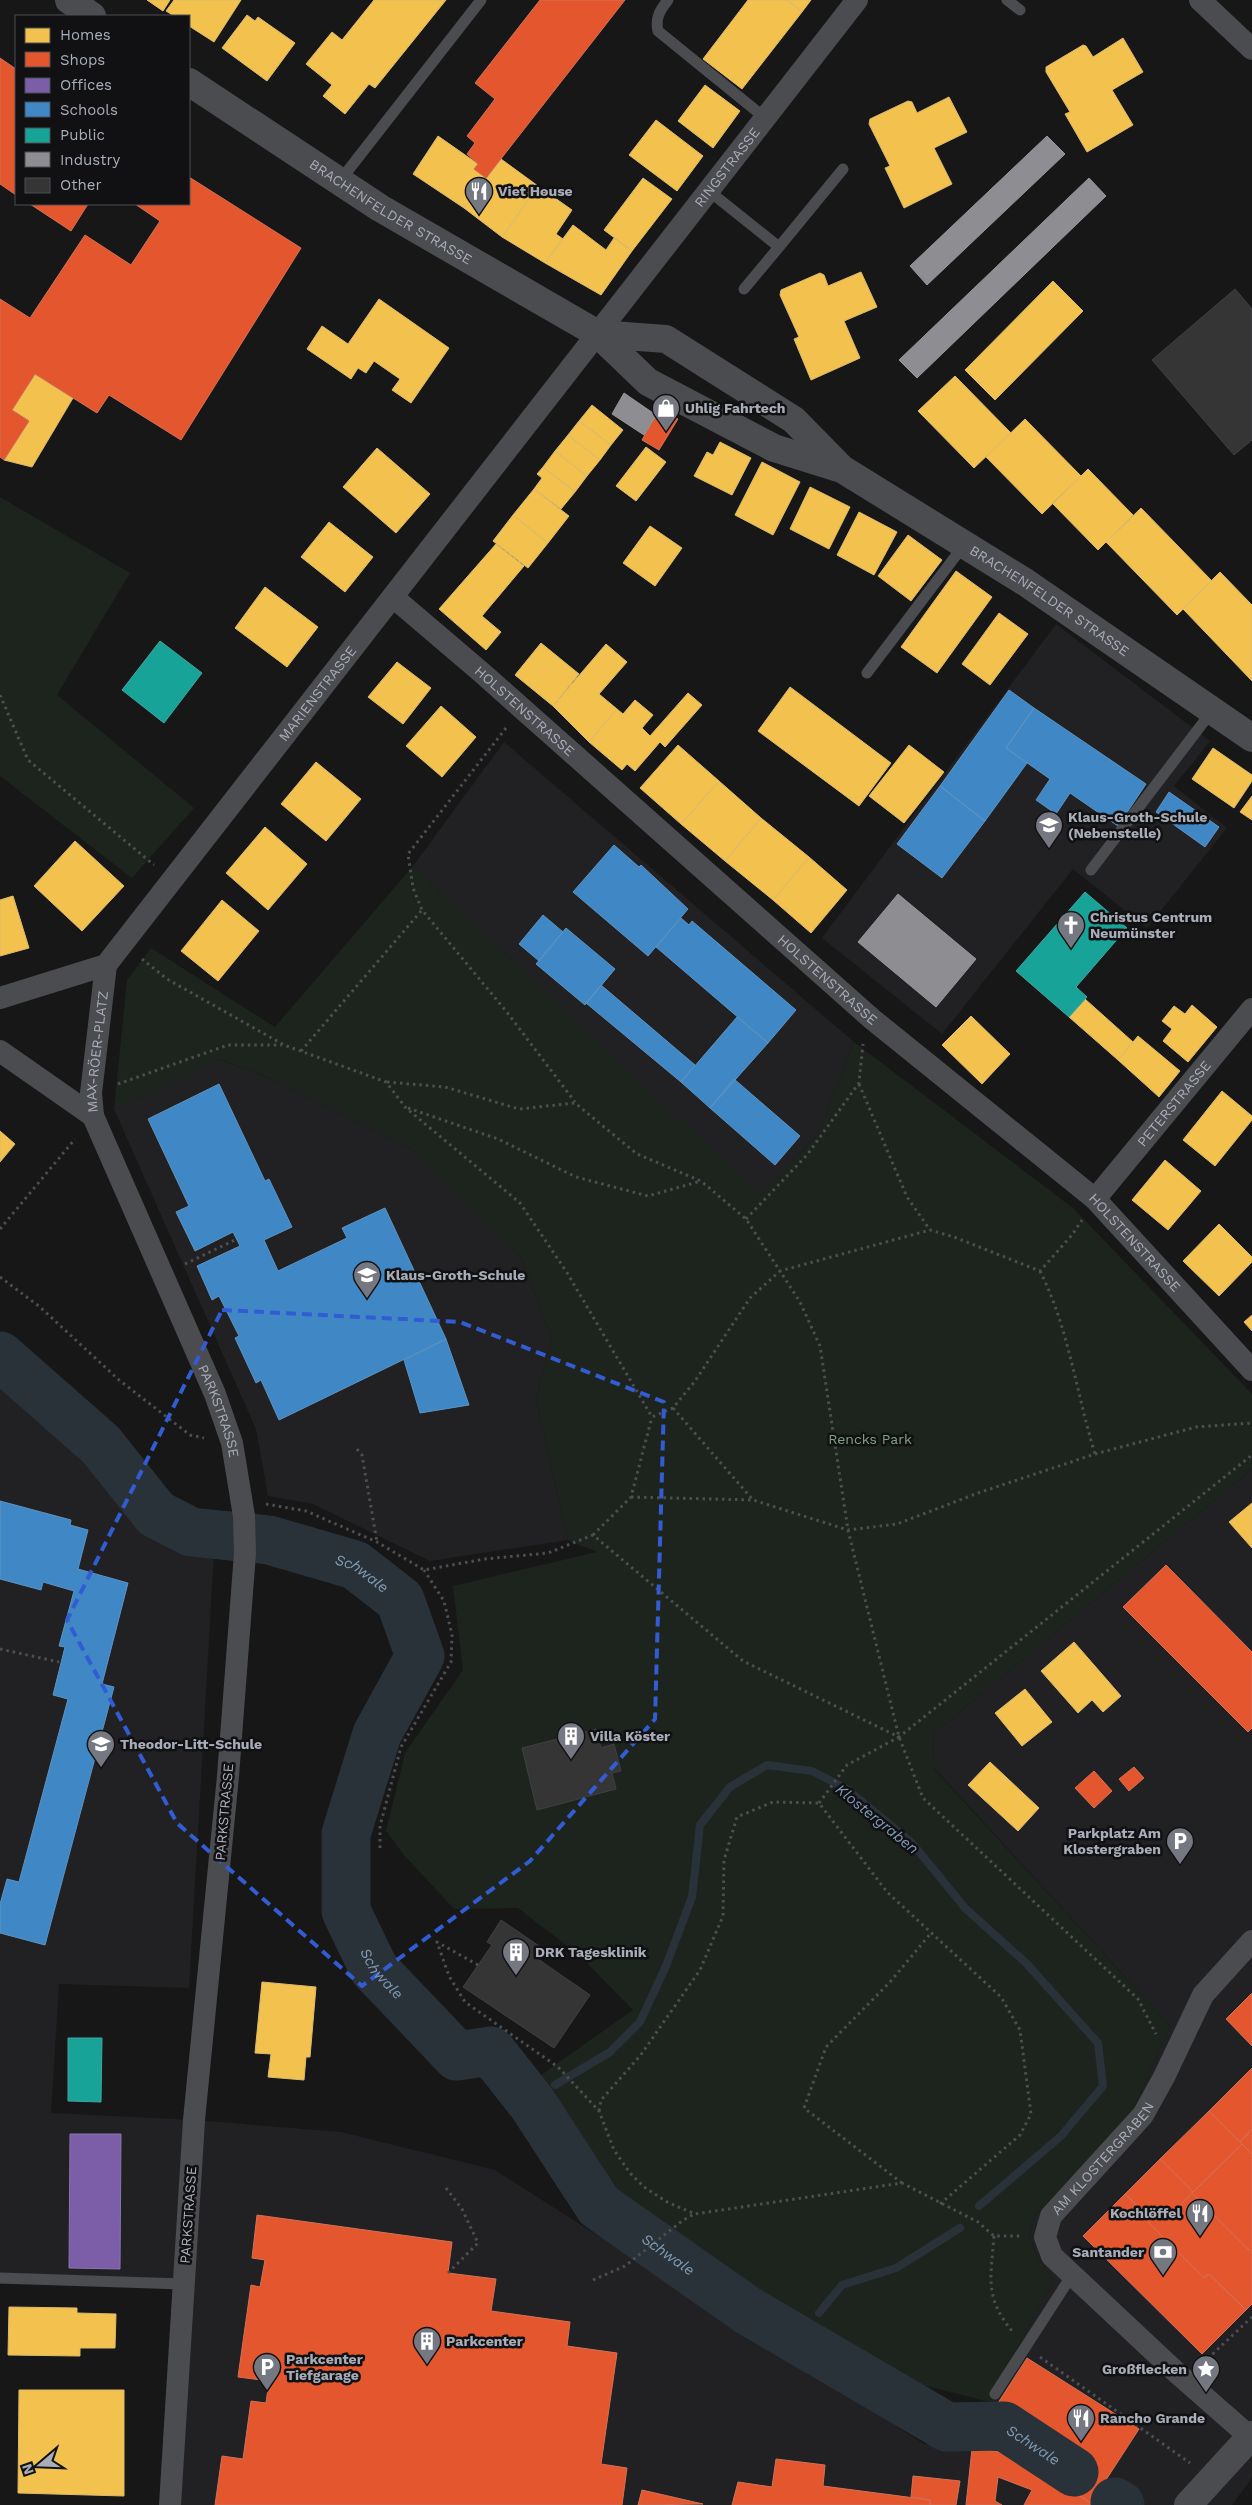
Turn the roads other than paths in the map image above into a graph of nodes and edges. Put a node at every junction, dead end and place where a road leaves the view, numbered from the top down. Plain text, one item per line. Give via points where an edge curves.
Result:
1 (69, 0) edge
2 (481, 0) edge
3 (668, 0) edge
4 (857, 0) edge
5 (1007, 0) edge
6 (1200, 0) edge
7 (1020, 10) dead end
8 (91, 15) edge
9 (1252, 49) edge
10 (190, 83) edge
11 (765, 118) junction
12 (843, 169) dead end
13 (339, 182) junction
14 (709, 190) junction
15 (779, 247) junction
16 (744, 289) dead end
17 (598, 334) junction
18 (842, 469) junction
19 (964, 545) junction
20 (393, 597) junction
21 (867, 673) dead end
22 (1212, 710) junction
23 (1252, 738) edge
24 (1091, 870) dead end
25 (106, 964) junction
26 (0, 998) edge
27 (1252, 1009) edge
28 (0, 1051) edge
29 (94, 1116) junction
30 (1095, 1199) junction
31 (1252, 1370) edge
32 (1252, 1941) edge
33 (1072, 2274) junction
34 (0, 2278) edge
35 (183, 2284) junction
36 (995, 2394) dead end
37 (1251, 2436) edge
38 (170, 2505) edge
39 (1188, 2505) edge

1 - 8 street
2 - 13 lane
3 - 11 lane via 658,15 658,31
4 - 11 street, RINGSTRASSE
5 - 7 lane
6 - 9 street
10 - 13 street, BRACHENFELDER STRASSE
11 - 14 street, RINGSTRASSE
12 - 15 lane
13 - 17 street, BRACHENFELDER STRASSE
14 - 15 lane
14 - 17 street, RINGSTRASSE
15 - 16 lane
17 - 18 street, BRACHENFELDER STRASSE via 648,382 774,448
17 - 18 street, BRACHENFELDER STRASSE via 666,339 794,420
17 - 20 street, MARIENSTRASSE
18 - 19 street, BRACHENFELDER STRASSE
19 - 21 lane
19 - 22 street, BRACHENFELDER STRASSE via 1025,582
20 - 25 street, MARIENSTRASSE
20 - 30 street, HOLSTENSTRASSE via 872,1019
22 - 23 street, BRACHENFELDER STRASSE
22 - 24 lane
25 - 26 street
25 - 29 street, MAX-RÖER-PLATZ via 91,1093
27 - 30 street, PETERSTRASSE
28 - 29 street, MAX-RÖER-PLATZ
29 - 35 street, PARKSTRASSE via 215,1394 232,1443 244,1507 245,1553 227,1785 194,2120
30 - 31 street, HOLSTENSTRASSE
32 - 33 street, AM KLOSTERGRABEN via 1203,1995 1143,2114 1051,2216 1045,2237 1052,2256
33 - 36 lane
33 - 37 street via 1185,2380
34 - 35 lane
35 - 38 street, PARKSTRASSE
37 - 39 street

